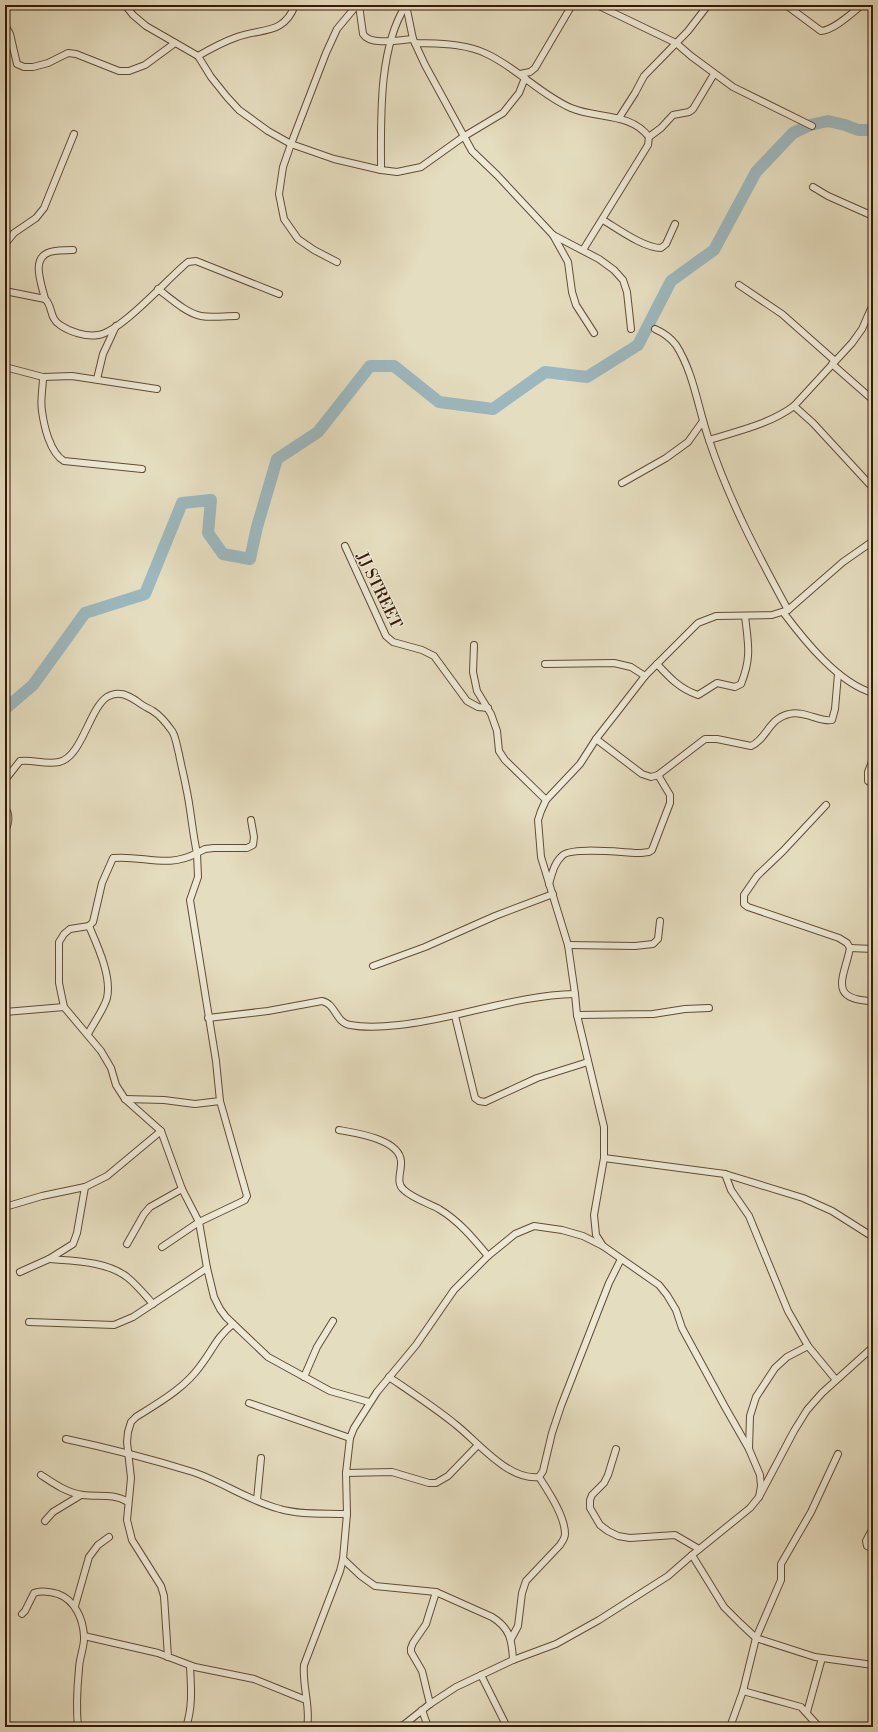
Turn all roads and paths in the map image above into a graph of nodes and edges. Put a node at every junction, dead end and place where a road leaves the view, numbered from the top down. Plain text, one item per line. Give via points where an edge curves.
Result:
1 (125, 5) edge
2 (295, 5) edge
3 (358, 5) edge
4 (572, 5) edge
5 (597, 5) edge
6 (708, 5) edge
7 (786, 5) edge
8 (862, 5) edge
9 (5, 25) edge
10 (390, 41) junction
11 (414, 41) junction
12 (175, 42) junction
13 (676, 43) junction
14 (198, 56) junction
15 (714, 74) junction
16 (523, 76) junction
17 (619, 118) junction
18 (812, 126) dead end
19 (74, 134) dead end
20 (463, 137) junction
21 (649, 137) junction
22 (291, 144) junction
23 (381, 170) junction
24 (813, 187) dead end
25 (873, 216) edge
26 (603, 220) junction
27 (675, 224) dead end
28 (553, 234) junction
29 (5, 244) edge
30 (72, 250) dead end
31 (583, 250) junction
32 (337, 262) dead end
33 (739, 285) dead end
34 (158, 289) junction
35 (5, 291) edge
36 (279, 294) dead end
37 (45, 299) junction
38 (873, 304) edge
39 (236, 316) dead end
40 (116, 326) junction
41 (631, 329) dead end
42 (655, 329) dead end
43 (594, 333) dead end
44 (834, 362) junction
45 (5, 367) edge
46 (43, 377) junction
47 (98, 379) junction
48 (157, 389) dead end
49 (873, 400) edge
50 (794, 406) junction
51 (703, 421) junction
52 (709, 440) junction
53 (142, 469) dead end
54 (622, 483) dead end
55 (873, 488) edge
56 (873, 541) edge
57 (345, 546) dead end
58 (785, 611) junction
59 (744, 616) junction
60 (474, 645) dead end
61 (545, 664) dead end
62 (657, 664) junction
63 (838, 674) junction
64 (645, 676) junction
65 (873, 693) edge
66 (488, 708) junction
67 (596, 739) junction
68 (873, 759) edge
69 (658, 775) junction
70 (5, 780) edge
71 (873, 784) edge
72 (546, 800) junction
73 (826, 805) dead end
74 (5, 807) edge
75 (250, 820) dead end
76 (5, 831) edge
77 (197, 853) junction
78 (549, 884) junction
79 (553, 894) junction
80 (660, 921) dead end
81 (89, 926) junction
82 (568, 945) junction
83 (850, 948) junction
84 (873, 949) edge
85 (373, 966) dead end
86 (575, 994) junction
87 (873, 1000) edge
88 (64, 1007) junction
89 (709, 1008) dead end
90 (5, 1012) edge
91 (577, 1015) junction
92 (455, 1016) junction
93 (208, 1018) junction
94 (88, 1034) junction
95 (588, 1062) junction
96 (125, 1099) junction
97 (220, 1101) junction
98 (339, 1130) dead end
99 (161, 1131) junction
100 (604, 1158) junction
101 (725, 1174) junction
102 (85, 1187) junction
103 (182, 1188) junction
104 (5, 1207) edge
105 (199, 1222) junction
106 (873, 1237) edge
107 (127, 1244) dead end
108 (603, 1246) junction
109 (162, 1247) dead end
110 (488, 1256) junction
111 (49, 1258) junction
112 (621, 1258) junction
113 (207, 1268) junction
114 (20, 1272) dead end
115 (153, 1304) junction
116 (333, 1320) dead end
117 (29, 1322) dead end
118 (233, 1324) junction
119 (808, 1346) junction
120 (873, 1347) edge
121 (304, 1377) junction
122 (389, 1377) junction
123 (836, 1380) junction
124 (369, 1402) junction
125 (249, 1403) dead end
126 (350, 1438) junction
127 (66, 1439) dead end
128 (478, 1445) junction
129 (616, 1449) dead end
130 (749, 1449) junction
131 (838, 1454) dead end
132 (129, 1455) junction
133 (262, 1458) dead end
134 (346, 1472) junction
135 (40, 1475) dead end
136 (539, 1477) junction
137 (81, 1495) junction
138 (759, 1497) junction
139 (256, 1500) junction
140 (128, 1502) junction
141 (346, 1514) junction
142 (45, 1522) dead end
143 (873, 1528) edge
144 (110, 1537) dead end
145 (699, 1549) junction
146 (873, 1549) edge
147 (692, 1555) junction
148 (343, 1559) junction
149 (436, 1592) junction
150 (75, 1606) junction
151 (22, 1614) dead end
152 (84, 1636) junction
153 (756, 1638) junction
154 (511, 1639) junction
155 (168, 1657) junction
156 (822, 1658) junction
157 (513, 1660) junction
158 (872, 1663) edge
159 (190, 1666) junction
160 (482, 1674) junction
161 (743, 1691) junction
162 (306, 1700) junction
163 (430, 1704) junction
164 (422, 1710) junction
165 (807, 1712) junction
166 (78, 1727) edge
167 (186, 1727) edge
168 (307, 1727) edge
169 (401, 1727) edge
170 (428, 1727) edge
171 (507, 1727) edge
172 (730, 1727) edge
173 (820, 1727) edge

1 - 12 street via 133,16 146,26
2 - 14 street via 286,21 277,28 238,37
3 - 10 street via 365,38
3 - 22 street via 336,29
4 - 16 street via 535,68
5 - 13 street
6 - 13 street
7 - 8 street via 821,31 843,20
9 - 12 street via 10,34 17,64 24,67 48,63 68,53 119,71 129,71 145,65
10 - 11 street
10 - 11 street via 395,24 406,5
10 - 23 street via 382,98
11 - 16 street via 472,48 501,61
11 - 20 street
12 - 14 street
13 - 15 street
13 - 17 street via 644,76
14 - 22 street via 211,77 240,110
15 - 18 street via 733,87
15 - 21 street via 693,109 673,115
16 - 17 street via 576,110
16 - 20 street via 519,93 503,113
17 - 21 street via 636,124
19 - 29 street via 44,208
20 - 23 street via 420,167 397,172
20 - 28 street via 472,151
21 - 26 street via 648,145
22 - 23 street via 334,159
22 - 32 street via 283,168 279,194 284,219 298,239
24 - 25 street
26 - 27 street via 656,248 662,248 666,244
26 - 31 street
28 - 31 street
28 - 43 street via 568,262 576,305
30 - 37 street via 51,251 39,261 39,275
31 - 41 street via 614,270 623,280 628,292
33 - 44 street via 782,314
34 - 36 street via 188,262 196,261
34 - 39 street via 199,316
34 - 40 street
35 - 37 street
37 - 40 street via 52,317 60,325 76,332 99,335
38 - 44 street via 856,338
40 - 47 street via 103,354
42 - 51 street via 669,335 677,346 690,377
44 - 49 street
44 - 50 street
45 - 46 street
46 - 47 street via 72,376
46 - 53 street via 42,410 52,447 58,458 64,461
47 - 48 street
50 - 52 street via 766,422
50 - 55 street via 813,422
51 - 52 street
51 - 54 street via 688,442
52 - 58 street via 730,496
56 - 58 street via 843,562
57 - 66 street, JJ STREET via 386,636 393,642 434,656 467,701 478,707
58 - 59 street via 772,615
58 - 63 street via 805,642
59 - 62 street via 716,616 698,623
59 - 62 street via 749,649 747,669 741,684 735,687 717,684 698,695 671,680
60 - 66 street via 473,672 477,691
61 - 64 street via 614,663 631,667
62 - 64 street
63 - 65 street via 862,690
63 - 69 street via 832,720 809,715 790,714 780,717 751,746 705,739
64 - 67 street
66 - 72 street via 497,731 499,751 520,776
67 - 69 street via 642,774 651,777
67 - 72 street via 580,764
68 - 71 street via 867,777
69 - 78 street via 670,795 670,803 652,850 641,853 579,850 568,852 562,855 556,864
70 - 77 street via 20,761 42,763 68,759 107,698 115,694 131,697 154,711 174,733
72 - 78 street via 538,820 541,857
73 - 83 street via 757,876 743,900 748,907 839,938
74 - 76 street via 8,812
75 - 77 street via 254,837 253,846 205,849
77 - 81 street via 179,861 164,862 113,858 102,884 93,922
77 - 93 street via 198,877 190,900
78 - 79 street
79 - 82 street
79 - 85 street
80 - 82 street via 658,939 653,944
81 - 88 street via 70,929 59,942 59,983
81 - 94 street via 101,955 107,985 106,998
82 - 86 street
83 - 84 street
83 - 87 street via 841,984 844,991 851,996
86 - 91 street
86 - 92 street via 550,994
88 - 90 street
88 - 94 street
89 - 91 street via 653,1014
91 - 95 street
92 - 93 street via 415,1024 362,1026 340,1021 332,1006 322,1001
92 - 95 street via 475,1098 479,1101 484,1102 537,1078
93 - 97 street
94 - 96 street via 111,1068 116,1085
95 - 100 street via 604,1126
96 - 97 street via 195,1104
96 - 99 street
97 - 105 street via 247,1196 245,1200
98 - 110 street via 369,1136 393,1148 402,1161 401,1187 412,1196 454,1219
99 - 102 street via 107,1176
99 - 103 street
100 - 101 street
100 - 108 street via 594,1225
101 - 106 street via 803,1198 832,1211
101 - 119 street via 731,1190 749,1216 788,1311
102 - 104 street
102 - 111 street via 73,1244
103 - 105 street
103 - 107 street via 150,1207
105 - 109 street
105 - 113 street
108 - 110 street via 583,1236 534,1226 515,1234
108 - 112 street
110 - 122 street via 454,1290 416,1345
111 - 114 street
111 - 115 street via 91,1264 116,1271 132,1281
112 - 130 street via 658,1285 667,1295 682,1328
112 - 136 street via 561,1406 543,1471
113 - 115 street
113 - 118 street via 217,1303
115 - 117 street via 114,1325
116 - 121 street via 317,1347
118 - 121 street via 268,1357
118 - 132 street via 218,1338 201,1366 182,1388 131,1422 127,1442
119 - 123 street
119 - 130 street via 787,1357 775,1368 756,1397 750,1416
120 - 123 street
121 - 124 street via 330,1390
122 - 124 street
122 - 128 street via 455,1424
123 - 138 street via 807,1410
124 - 126 street
125 - 126 street
126 - 134 street
127 - 132 street
128 - 134 street via 448,1476 436,1483 392,1472
128 - 136 street via 504,1466 523,1475
129 - 145 street via 608,1476 590,1500 590,1508 600,1525 618,1536 630,1538 675,1535
130 - 138 street via 760,1475
131 - 153 street via 811,1512 781,1564 781,1580
132 - 139 street via 208,1477
132 - 140 street via 131,1478
133 - 139 street
134 - 141 street
135 - 137 street via 64,1489
136 - 154 street via 551,1494 558,1511 565,1533 564,1539 523,1587 518,1626
137 - 140 street via 110,1495
137 - 142 street via 53,1512
138 - 145 street via 750,1508
139 - 141 street via 281,1509
140 - 155 street via 127,1520 132,1540 161,1586 164,1596
141 - 148 street
143 - 146 street via 866,1541 867,1546
144 - 150 street via 98,1545 89,1557
145 - 147 street
147 - 153 street via 724,1607
147 - 157 street via 648,1590 599,1620 556,1644
148 - 149 street via 375,1586
148 - 162 street via 304,1665
149 - 154 street via 500,1622
149 - 163 street via 427,1620 411,1648 422,1671
150 - 151 street via 65,1597 38,1591 34,1593
150 - 152 street
152 - 155 street
152 - 166 street via 78,1677
153 - 156 street
153 - 161 street
154 - 157 street
155 - 159 street
156 - 158 street
156 - 165 street
157 - 160 street
159 - 162 street via 254,1680
159 - 167 street via 191,1691
160 - 163 street
160 - 171 street
161 - 165 street via 801,1707
161 - 172 street
162 - 168 street
163 - 164 street
164 - 169 street
164 - 170 street
165 - 173 street

